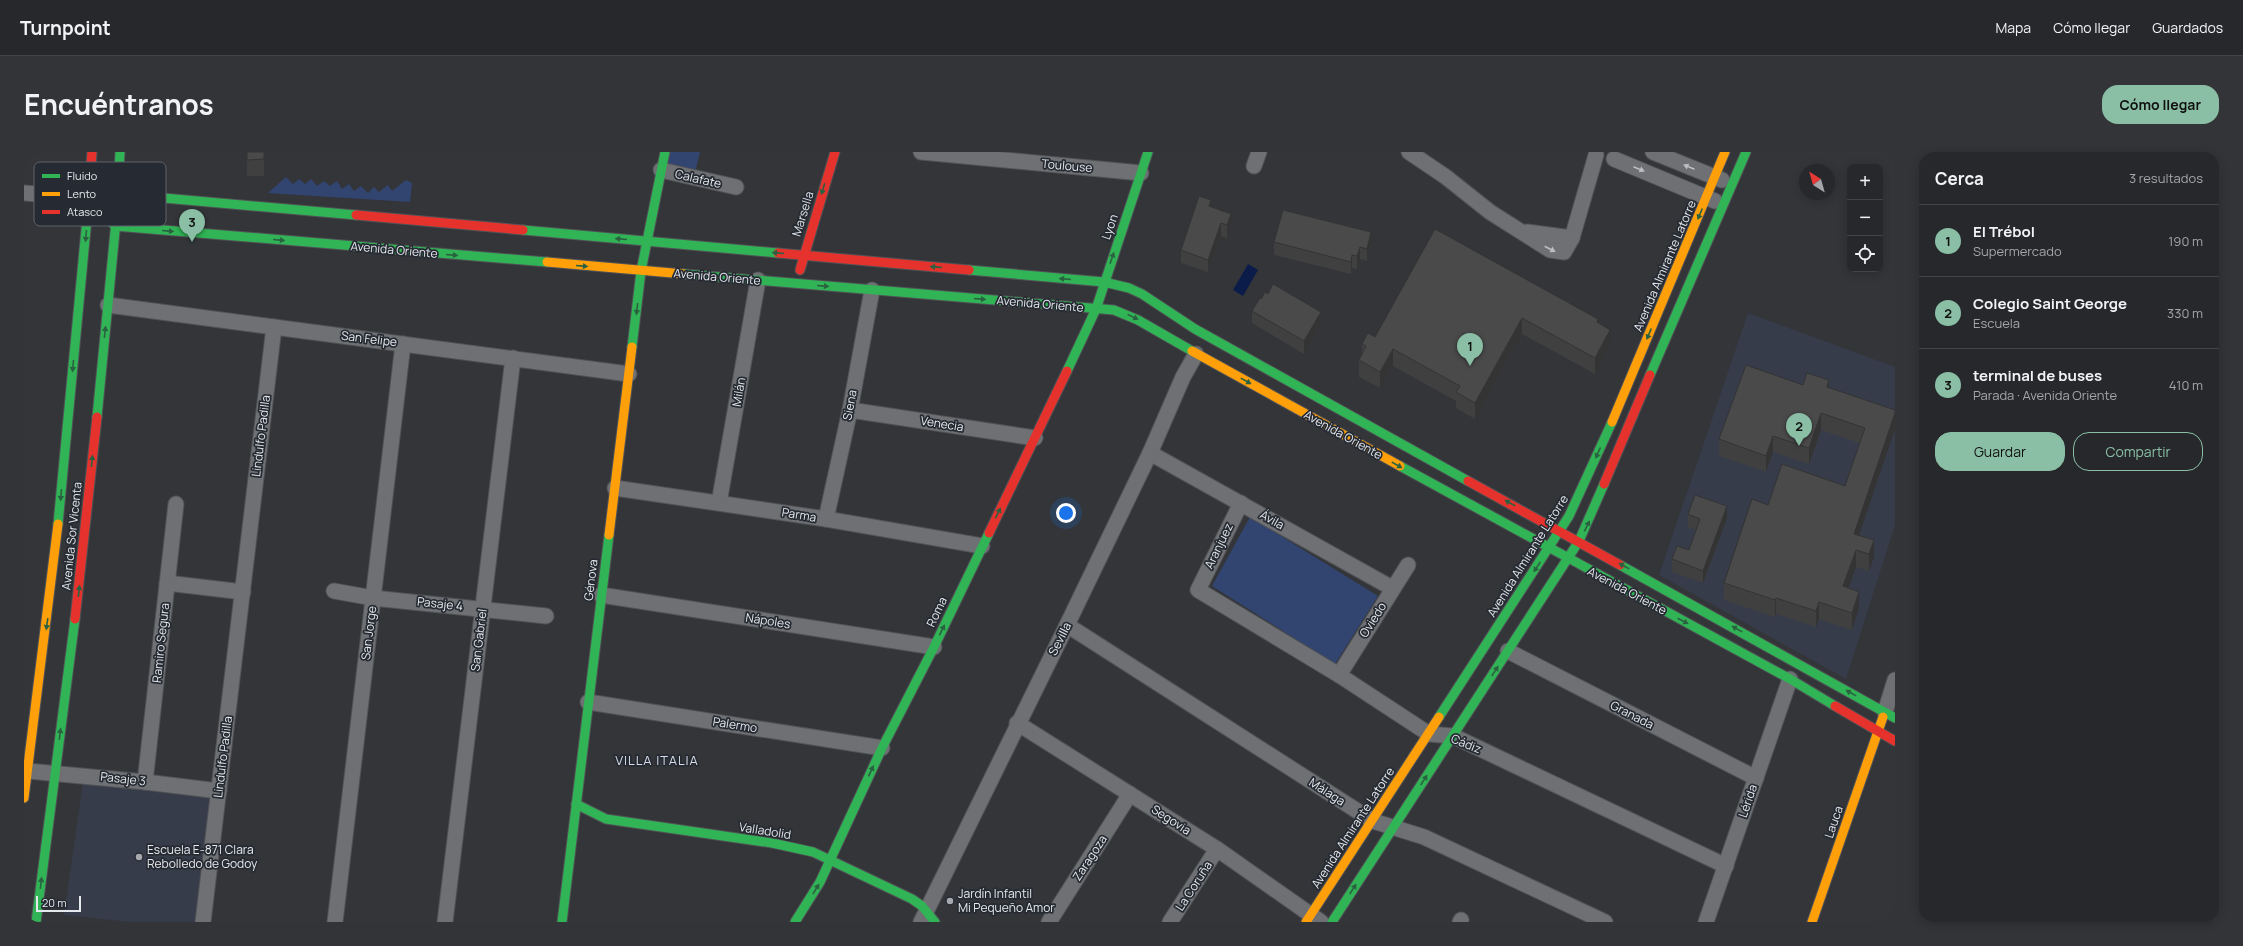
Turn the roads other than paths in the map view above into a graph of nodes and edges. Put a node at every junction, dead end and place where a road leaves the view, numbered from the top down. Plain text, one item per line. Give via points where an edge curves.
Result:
1 (92, 152) edge
2 (120, 152) edge
3 (665, 152) edge
4 (835, 152) edge
5 (921, 152) edge
6 (1148, 152) edge
7 (1259, 152) edge
8 (1653, 152) edge
9 (1725, 152) edge
10 (1746, 152) edge
11 (1411, 153) edge
12 (1595, 154) edge
13 (1619, 155) edge
14 (91, 162) edge
15 (120, 162) edge
16 (1254, 166) dead end
17 (661, 170) junction
18 (1141, 173) junction
19 (1715, 178) junction
20 (1732, 184) junction
21 (736, 187) dead end
22 (24, 193) edge
23 (34, 194) edge
24 (1707, 197) junction
25 (166, 200) edge
26 (1724, 205) junction
27 (240, 225) dead end
28 (86, 226) edge
29 (115, 226) joint
30 (240, 237) junction
31 (646, 241) junction
32 (425, 245) dead end
33 (413, 251) junction
34 (803, 255) junction
35 (641, 270) junction
36 (758, 280) junction
37 (1104, 282) junction
38 (797, 284) junction
39 (872, 290) junction
40 (108, 305) junction
41 (1096, 309) junction
42 (274, 327) junction
43 (403, 344) junction
44 (1196, 354) junction
45 (513, 358) junction
46 (629, 374) junction
47 (850, 410) junction
48 (1035, 438) junction
49 (1150, 453) junction
50 (615, 488) junction
51 (719, 503) junction
52 (1241, 503) junction
53 (176, 504) dead end
54 (826, 520) junction
55 (1560, 531) junction
56 (1579, 541) junction
57 (982, 546) junction
58 (1549, 548) junction
59 (1568, 559) junction
60 (1408, 565) dead end
61 (167, 583) junction
62 (1392, 588) junction
63 (1198, 590) joint
64 (334, 591) dead end
65 (243, 592) junction
66 (602, 595) junction
67 (373, 598) junction
68 (483, 608) junction
69 (546, 616) dead end
70 (1067, 625) junction
71 (934, 647) junction
72 (1508, 651) junction
73 (1339, 675) junction
74 (1790, 679) junction
75 (1895, 680) edge
76 (588, 702) junction
77 (1890, 715) edge
78 (1017, 723) junction
79 (1878, 731) junction
80 (1429, 734) junction
81 (1453, 736) junction
82 (1895, 741) edge
83 (882, 748) junction
84 (28, 771) junction
85 (55, 772) junction
86 (1756, 778) junction
87 (145, 782) junction
88 (219, 791) junction
89 (1130, 794) junction
90 (24, 798) edge
91 (576, 804) junction
92 (1372, 821) junction
93 (1393, 828) junction
94 (1217, 849) junction
95 (831, 859) junction
96 (1726, 866) junction
97 (927, 918) edge
98 (1312, 919) edge
99 (40, 922) edge
100 (204, 922) edge
101 (336, 922) edge
102 (445, 922) edge
103 (564, 922) edge
104 (795, 922) edge
105 (1049, 922) edge
106 (1170, 922) edge
107 (1332, 922) edge
108 (1605, 922) edge
109 (1706, 922) edge
110 (1812, 922) edge

1 - 14 main road, Avenida Sor Vicenta
2 - 15 main road, Avenida Sor Vicenta
3 - 17 main road, Génova
4 -> 34 main road, Marsella
5 - 18 street, Toulouse
6 - 18 main road, Lyon
7 - 16 street
19 -> 8 street
9 - 19 main road, Avenida Almirante Latorre
10 - 20 main road
11 - 12 street via 1490,212 1523,232 1572,238
12 - 13 street via 1605,160
13 -> 24 street
17 - 21 street, Calafate
17 - 31 main road, Génova
37 -> 18 main road, Lyon
19 - 20 street
19 - 24 main road, Avenida Almirante Latorre
20 - 26 main road
22 - 23 street, Avenida Oriente
24 - 26 street
24 -> 55 main road, Avenida Almirante Latorre via 1615,415 1578,499
31 -> 25 main road, Avenida Oriente via 428,226
56 -> 26 main road
27 - 30 main road
28 -> 84 main road, Avenida Sor Vicenta via 53,574
29 -> 30 main road, Avenida Oriente
29 - 40 main road, Avenida Sor Vicenta
30 -> 33 main road, Avenida Oriente
34 -> 31 main road, Avenida Oriente
31 - 35 main road, Génova
32 - 33 main road
33 -> 35 main road, Avenida Oriente
37 -> 34 main road, Avenida Oriente
34 - 38 main road, Marsella
35 - 36 main road, Avenida Oriente
35 -> 46 main road, Génova
36 - 38 main road, Avenida Oriente
36 - 51 street, Milán
37 - 41 main road, Lyon
55 -> 37 main road, Avenida Oriente via 1195,329 1142,294
38 -> 39 main road, Avenida Oriente
39 -> 41 main road, Avenida Oriente
39 - 47 street, Siena
40 - 42 street, San Felipe
85 -> 40 main road, Avenida Sor Vicenta via 84,546
41 -> 44 main road, Avenida Oriente via 1126,314
41 - 48 main road, Roma
42 - 43 street, San Felipe
42 - 65 street, Lindulfo Padilla
43 - 45 street, San Felipe
43 - 67 street, San Jorge
44 - 49 street, Sevilla via 1183,377
44 -> 58 main road, Avenida Oriente
45 - 46 street, San Felipe
45 - 68 street, San Gabriel
46 - 50 main road, Génova
47 - 48 street, Venecia
47 - 54 street, Siena
57 -> 48 main road, Roma
49 - 52 street, Ávila
49 - 70 street, Sevilla
50 - 51 street, Parma
50 - 66 main road, Génova
51 - 54 street, Parma
52 - 62 street, Ávila
52 - 63 street, Aranjuez
53 - 61 street, Ramiro Segura
54 - 57 street, Parma
55 - 56 main road, Avenida Oriente
55 - 58 main road, Avenida Almirante Latorre
56 - 59 main road
77 -> 56 main road, Avenida Oriente
71 -> 57 main road, Roma
58 - 59 main road, Avenida Oriente
58 -> 80 main road, Avenida Almirante Latorre
59 - 72 main road
59 -> 74 main road, Avenida Oriente
60 - 62 street, Oviedo
61 - 65 street
61 - 87 street, Ramiro Segura
62 - 73 street, Oviedo
63 - 73 street, Cádiz
64 - 67 street, Pasaje 4
65 - 88 street, Lindulfo Padilla
66 - 71 street, Nápoles
66 - 76 main road, Génova
67 - 68 street, Pasaje 4
67 - 101 street, San Jorge
68 - 69 street, Pasaje 4
68 - 102 street, San Gabriel
70 - 78 street, Sevilla
70 - 92 street, Málaga
71 - 83 main road, Roma
81 -> 72 main road
72 - 86 street, Granada
73 - 80 street, Cádiz
74 - 79 main road, Avenida Oriente
74 - 86 street, Lérida
75 - 77 street
76 - 83 street, Palermo
76 - 91 main road, Génova
77 - 79 main road, Lauca
78 - 89 street, Segovia
78 - 97 street, Sevilla
79 - 82 main road, Avenida Oriente
79 - 110 main road, Lauca
80 - 81 street, Cádiz
80 - 92 main road, Avenida Almirante Latorre
93 -> 81 main road
81 - 96 street, Cádiz
95 -> 83 main road, Roma
84 - 85 street, Pasaje 3
84 - 90 main road, Avenida Sor Vicenta
85 - 87 street, Pasaje 3
99 -> 85 main road, Avenida Sor Vicenta
86 - 96 street, Lérida
87 - 88 street, Pasaje 3
88 - 100 street, Lindulfo Padilla
89 - 94 street, Segovia
89 - 105 street, Zaragoza
91 - 95 main road, Valladolid via 606,819 772,843
91 - 103 main road, Génova
92 - 93 street, Málaga
92 - 98 main road, Avenida Almirante Latorre
107 -> 93 main road
93 - 108 street, Málaga via 1424,837
94 - 98 street, Segovia
94 - 106 street, La Coruña
95 - 97 main road, Valladolid via 912,899
104 -> 95 main road, Roma
96 - 109 street, Lérida

